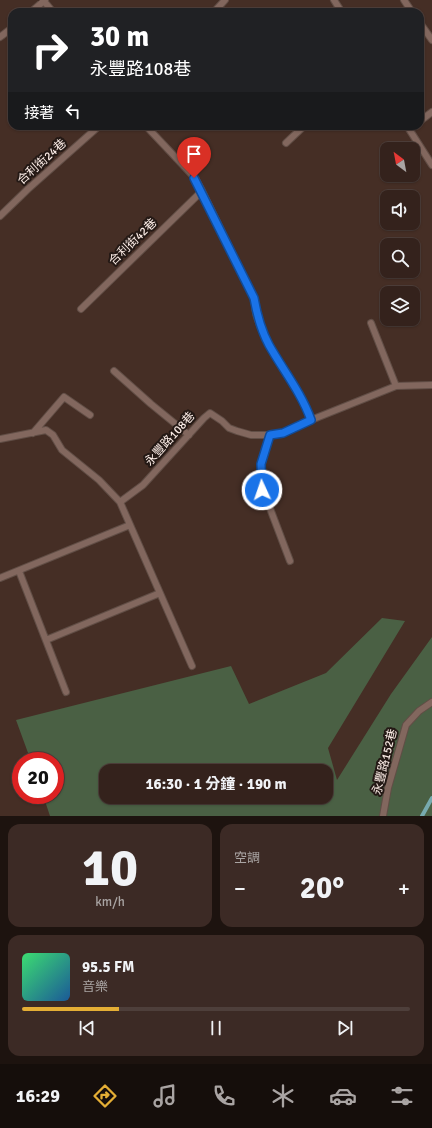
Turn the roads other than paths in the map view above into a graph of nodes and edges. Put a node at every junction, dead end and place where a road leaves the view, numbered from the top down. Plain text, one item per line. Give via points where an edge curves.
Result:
1 (44, 0) edge
2 (225, 0) edge
3 (35, 8) edge
4 (218, 8) edge
5 (424, 29) edge
6 (8, 31) edge
7 (0, 38) edge
8 (432, 40) edge
9 (94, 130) edge
10 (150, 130) edge
11 (300, 130) edge
12 (410, 130) edge
13 (286, 143) dead end
14 (432, 165) edge
15 (202, 191) junction
16 (0, 216) edge
17 (81, 309) dead end
18 (371, 323) dead end
19 (114, 371) dead end
20 (432, 385) edge
21 (396, 386) junction
22 (90, 415) dead end
23 (311, 420) junction
24 (33, 433) junction
25 (189, 435) junction
26 (270, 435) junction
27 (0, 439) edge
28 (120, 502) junction
29 (130, 525) junction
30 (290, 561) dead end
31 (19, 571) junction
32 (0, 578) edge
33 (160, 593) junction
34 (46, 640) junction
35 (192, 666) dead end
36 (66, 692) dead end
37 (432, 702) edge
38 (383, 816) edge

1 - 3 lane
2 - 4 lane
5 - 8 lane
6 - 7 lane
9 - 16 lane, 合利街24巷
10 - 15 lane via 194,178
11 - 13 lane
12 - 14 lane
15 - 17 lane, 合利街42巷
15 - 23 lane via 254,298 257,316 269,345 305,404
18 - 21 lane
19 - 25 lane
20 - 21 lane, 永豐路108巷
21 - 23 lane, 永豐路108巷
22 - 24 lane via 64,397
23 - 26 lane, 永豐路108巷 via 283,433
24 - 27 lane
24 - 28 lane via 46,430 53,435 62,450 99,480
25 - 26 lane, 永豐路108巷 via 210,413 237,431 252,435
25 - 28 lane, 永豐路108巷 via 143,485
26 - 30 lane via 261,464 262,490
28 - 29 lane
29 - 31 lane
29 - 33 lane
31 - 32 lane
31 - 34 lane
33 - 34 lane
33 - 35 lane
34 - 36 lane
37 - 38 lane, 永豐路152巷 via 406,725 388,788

